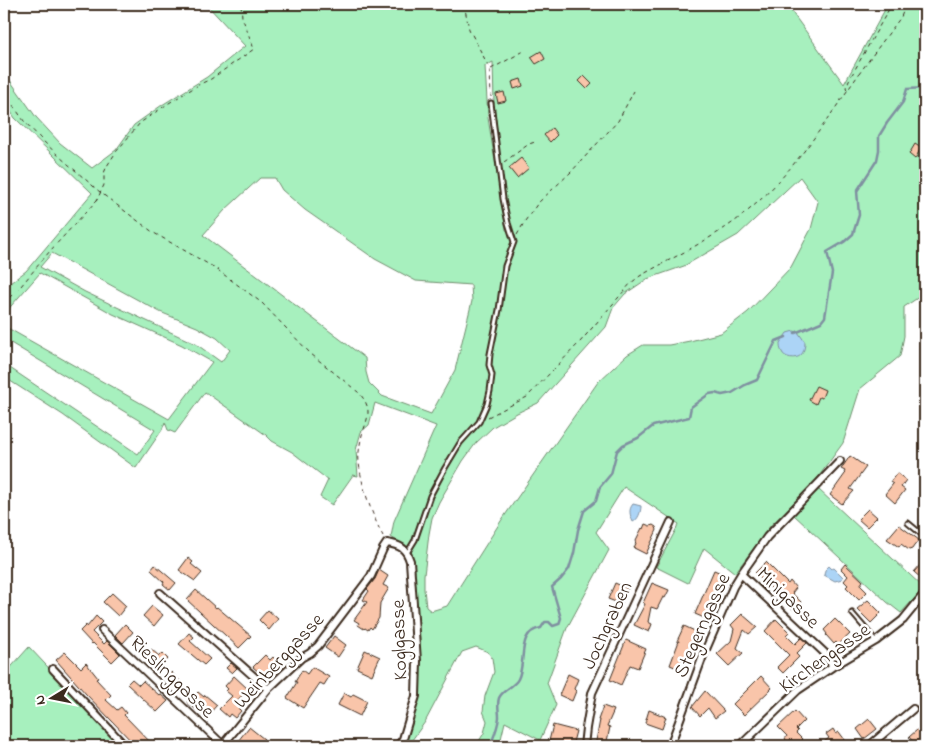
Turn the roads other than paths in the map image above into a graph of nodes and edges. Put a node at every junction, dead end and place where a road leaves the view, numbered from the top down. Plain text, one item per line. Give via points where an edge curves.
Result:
1 (492, 103) road end
2 (840, 461) dead end
3 (671, 522) dead end
4 (908, 523) dead end
5 (925, 537) edge
6 (408, 552) junction
7 (741, 574) junction
8 (160, 593) dead end
9 (925, 593) edge
10 (852, 613) dead end
11 (102, 630) dead end
12 (876, 641) junction
13 (832, 667) junction
14 (53, 669) dead end
15 (268, 689) junction
16 (913, 709) dead end
17 (125, 746) edge
18 (223, 746) edge
19 (398, 746) edge
20 (584, 746) edge
21 (670, 746) edge
22 (740, 746) edge
23 (869, 746) edge

1 - 6 lane via 503,199 514,242 505,266 490,354 490,391 479,422 460,443 430,496
2 - 7 street, Stegerngasse via 767,537
3 - 20 street, Jochgraben via 592,693
4 - 5 lane
6 - 15 street, Weinberggasse via 387,543 371,576 318,646
6 - 19 street, Koglgasse via 417,661 416,696
7 - 13 street, Minigasse via 830,658
7 - 21 street, Stegerngasse via 703,656
8 - 15 street
9 - 12 street, Kirchengasse via 903,620
10 - 12 lane
11 - 18 street, Rieslinggasse
12 - 13 street, Kirchengasse
13 - 22 street, Kirchengasse via 798,690
14 - 17 street
15 - 18 street, Weinberggasse
16 - 23 street

